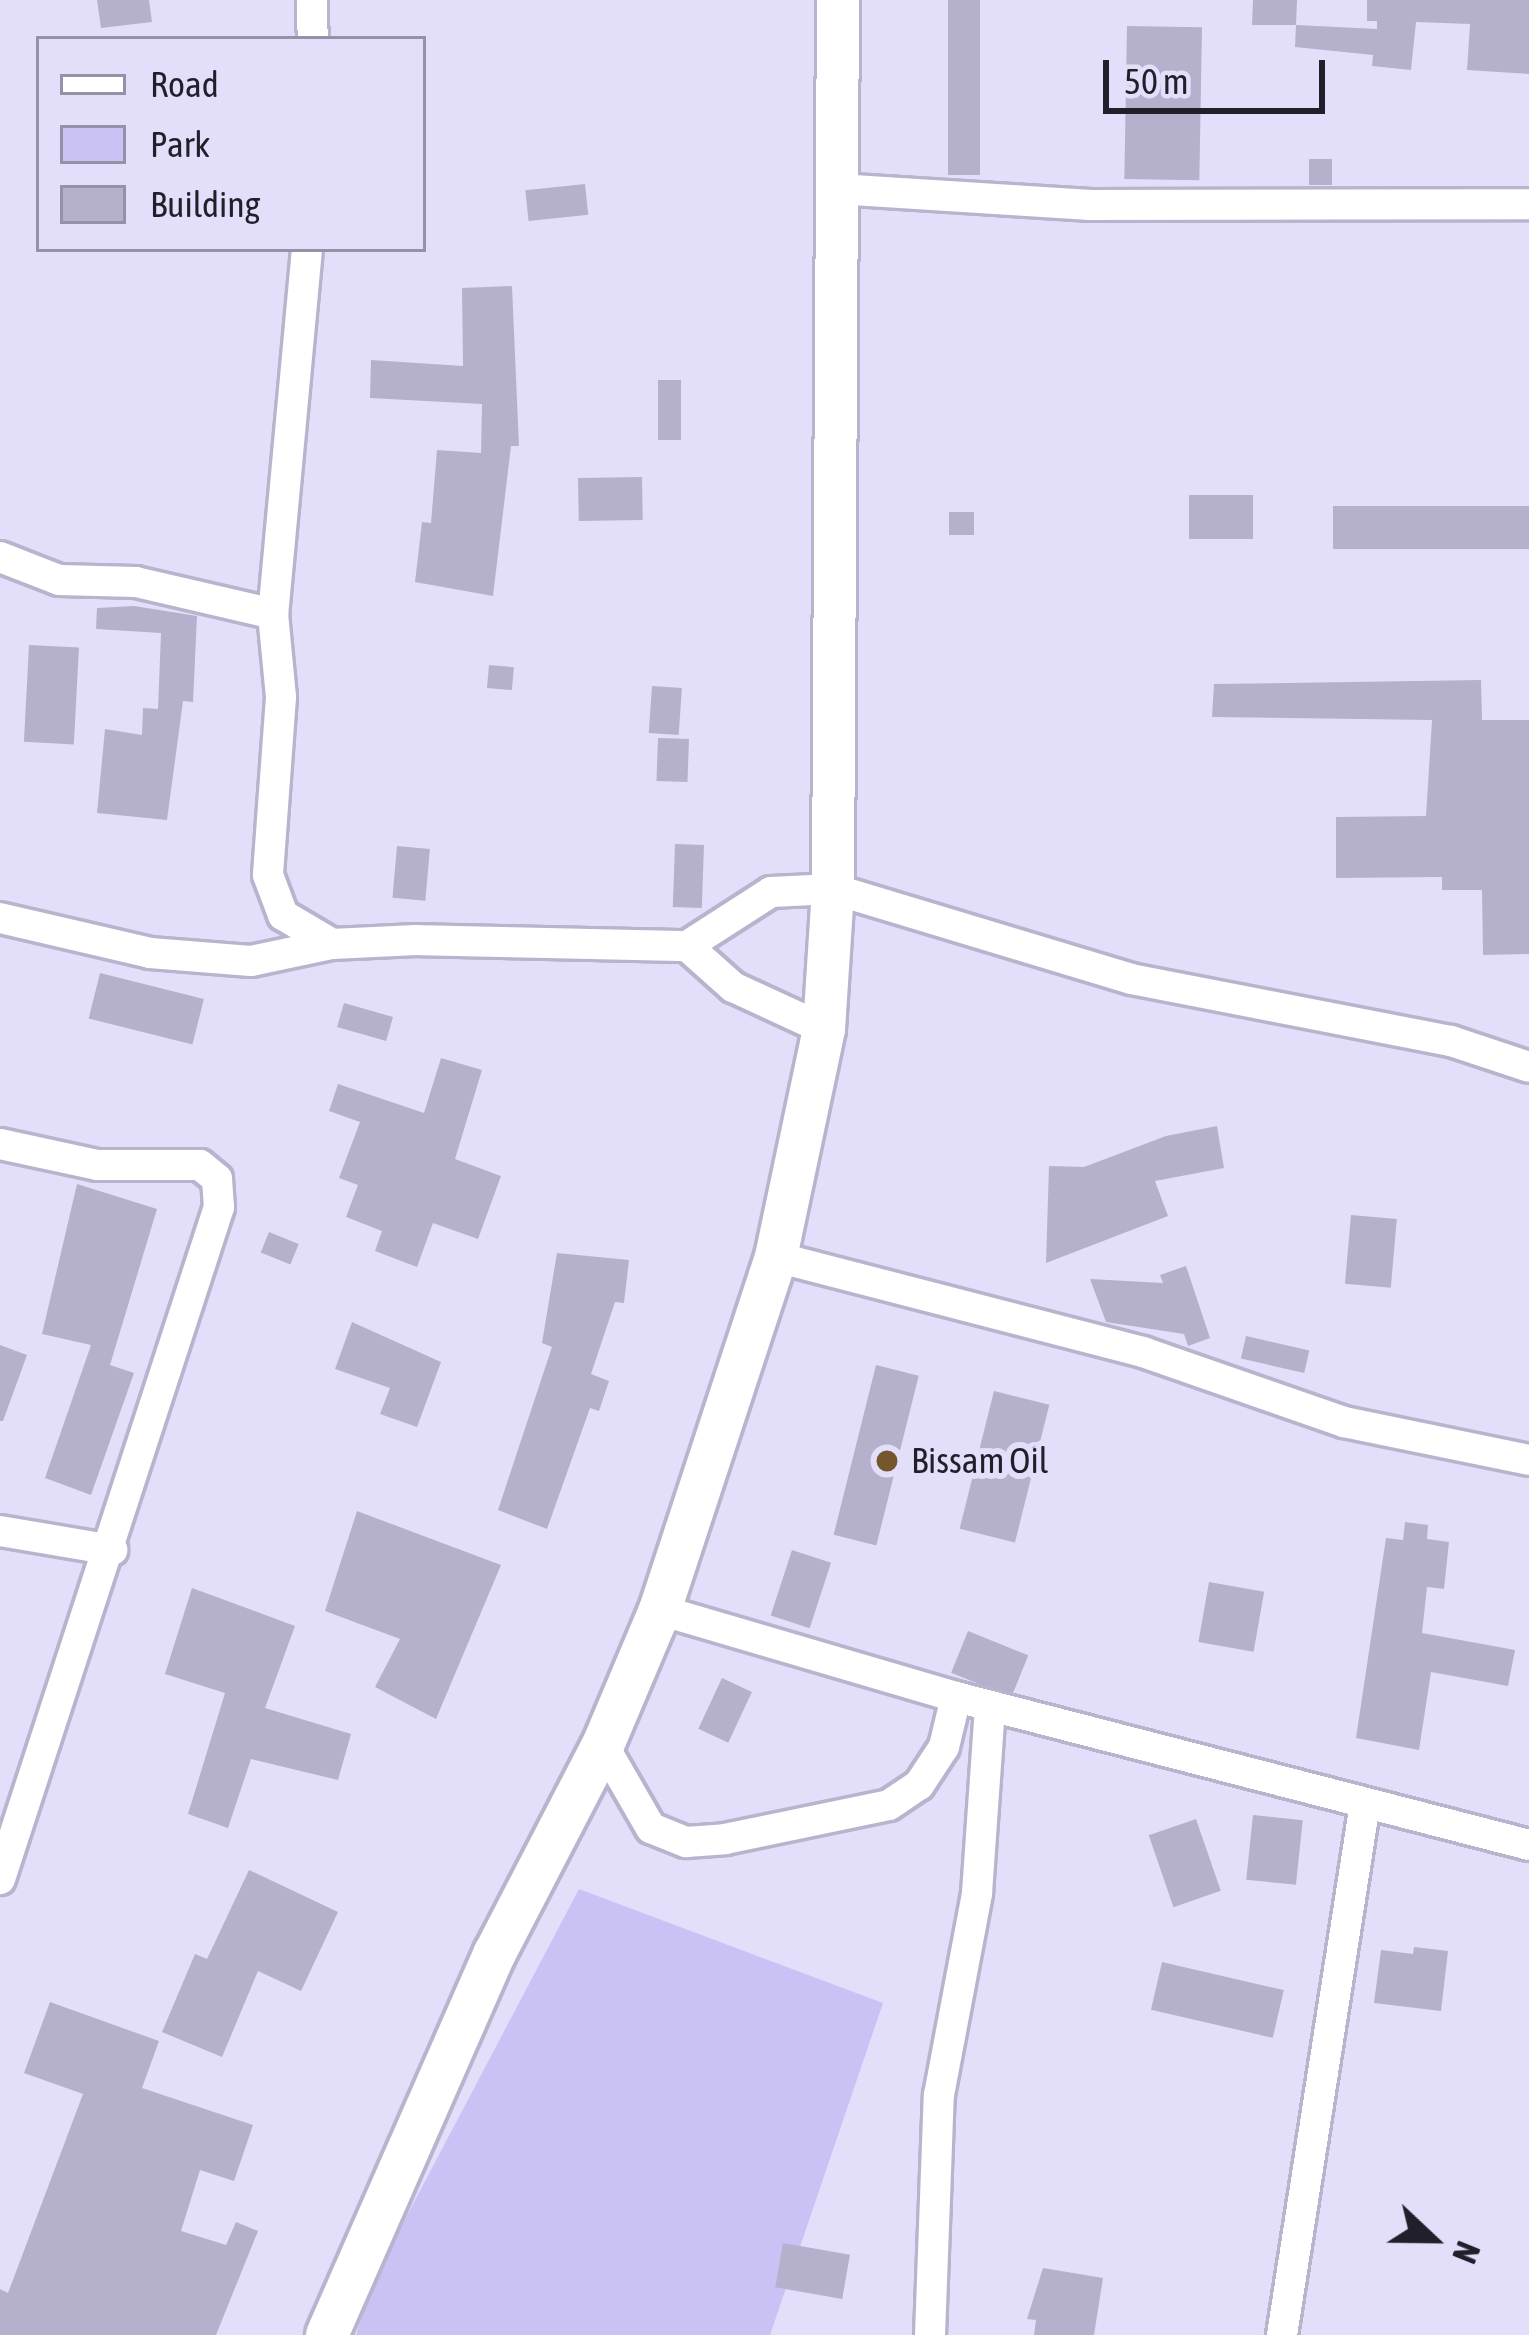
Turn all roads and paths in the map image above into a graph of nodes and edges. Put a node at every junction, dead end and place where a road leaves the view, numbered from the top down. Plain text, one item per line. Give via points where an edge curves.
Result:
1 (312, 0) edge
2 (838, 0) edge
3 (313, 36) edge
4 (837, 189) junction
5 (1529, 204) edge
6 (307, 252) edge
7 (0, 557) edge
8 (273, 614) junction
9 (833, 889) junction
10 (0, 918) edge
11 (332, 944) junction
12 (687, 946) junction
13 (824, 1029) junction
14 (1529, 1067) edge
15 (0, 1144) edge
16 (776, 1257) junction
17 (1529, 1460) edge
18 (0, 1531) edge
19 (112, 1550) junction
20 (659, 1610) junction
21 (956, 1697) junction
22 (990, 1706) junction
23 (602, 1745) junction
24 (1365, 1803) junction
25 (1529, 1844) edge
26 (0, 1880) edge
27 (327, 2335) edge
28 (930, 2335) edge
29 (1282, 2335) edge

1 - 3 street
2 - 4 main road
4 - 5 street via 1090,205
4 - 9 main road
6 - 8 street
7 - 8 street via 59,580 136,582
8 - 11 street via 281,697 272,900
9 - 12 street via 771,892
9 - 13 main road
9 - 14 street via 1131,979 1431,1037
10 - 11 street via 251,962
11 - 12 street
12 - 13 street via 733,987
13 - 16 main road
15 - 19 street via 97,1165 200,1165 217,1179 219,1207
16 - 17 street via 1142,1352 1344,1423
16 - 20 main road
18 - 19 street
19 - 26 street
20 - 21 street
20 - 23 main road
21 - 22 street
21 - 23 street via 944,1747 919,1785 889,1804 725,1839 686,1842 651,1828
22 - 24 street
22 - 28 street via 976,1893 939,2095
23 - 27 main road via 495,1953
24 - 25 street
24 - 29 street

